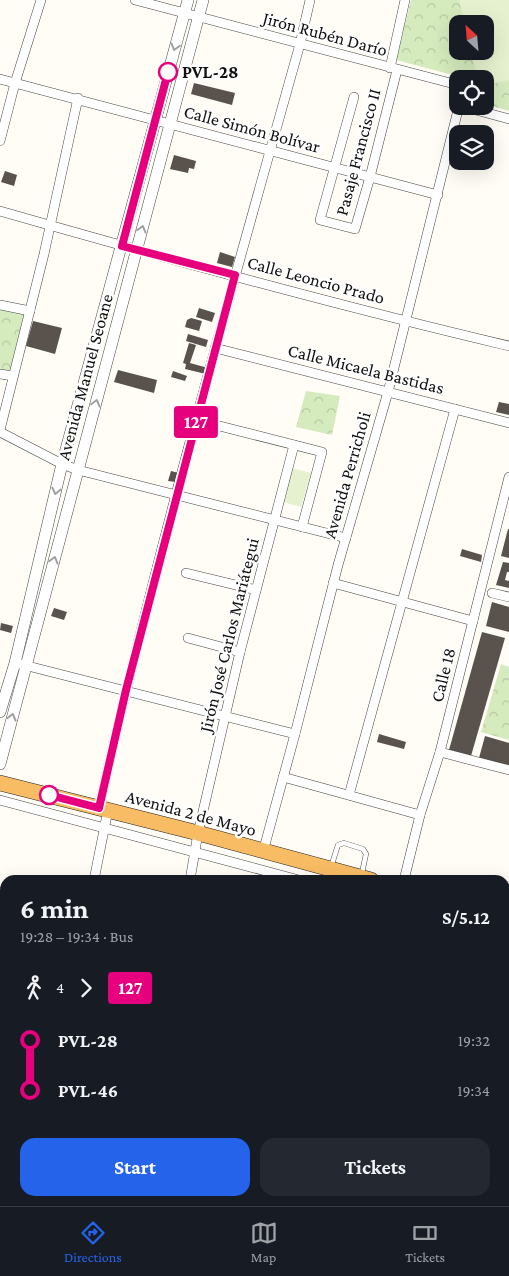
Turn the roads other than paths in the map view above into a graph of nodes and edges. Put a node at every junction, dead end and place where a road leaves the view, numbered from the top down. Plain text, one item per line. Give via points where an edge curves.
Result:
1 (41, 0) edge
2 (135, 0) edge
3 (188, 0) edge
4 (203, 0) edge
5 (310, 0) edge
6 (405, 0) edge
7 (184, 12) junction
8 (199, 16) junction
9 (300, 44) junction
10 (393, 69) junction
11 (0, 79) edge
12 (14, 83) junction
13 (449, 83) edge
14 (354, 97) dead end
15 (78, 98) junction
16 (458, 115) edge
17 (494, 115) edge
18 (509, 119) edge
19 (155, 121) junction
20 (170, 124) junction
21 (0, 141) edge
22 (270, 150) junction
23 (335, 167) junction
24 (370, 176) junction
25 (438, 195) junction
26 (0, 211) edge
27 (50, 226) junction
28 (122, 246) junction
29 (137, 249) junction
30 (235, 275) junction
31 (0, 305) edge
32 (30, 311) junction
33 (406, 321) junction
34 (509, 346) edge
35 (215, 348) junction
36 (0, 374) edge
37 (13, 376) junction
38 (388, 392) junction
39 (455, 409) junction
40 (196, 420) junction
41 (509, 423) edge
42 (0, 431) edge
43 (294, 445) junction
44 (62, 464) junction
45 (78, 470) junction
46 (509, 477) edge
47 (177, 495) junction
48 (274, 520) junction
49 (302, 527) junction
50 (346, 538) junction
51 (186, 572) dead end
52 (333, 583) junction
53 (256, 590) junction
54 (492, 593) dead end
55 (509, 597) edge
56 (402, 602) junction
57 (473, 621) junction
58 (188, 638) dead end
59 (240, 652) junction
60 (20, 664) junction
61 (126, 690) junction
62 (1, 707) edge
63 (225, 716) junction
64 (295, 734) junction
65 (440, 752) junction
66 (0, 764) edge
67 (509, 770) edge
68 (283, 778) junction
69 (0, 783) edge
70 (349, 795) junction
71 (0, 800) edge
72 (104, 809) junction
73 (420, 815) junction
74 (105, 828) junction
75 (198, 833) junction
76 (194, 852) junction
77 (263, 852) junction
78 (330, 869) junction
79 (95, 875) edge
80 (191, 875) edge
81 (280, 875) edge
82 (351, 875) edge
83 (362, 875) edge
84 (405, 875) edge

1 - 12 street
2 - 7 street, Jirón Rubén Darío
3 - 7 street, Avenida Manuel Seoane
4 - 8 street, Avenida Manuel Seoane
5 - 9 street
6 - 10 street, Pasaje Francisco II
7 - 8 street, Jirón Rubén Darío
7 -> 19 street, Avenida Manuel Seoane
8 - 9 street, Jirón Rubén Darío
8 - 20 street, Avenida Manuel Seoane
9 - 10 street, Jirón Rubén Darío
9 - 22 street
10 - 13 street, Jirón Rubén Darío
10 - 24 street, Pasaje Francisco II
11 - 12 street, Calle Simón Bolívar
12 - 15 street, Calle Simón Bolívar
12 - 21 street
14 - 23 street, Pasaje Francisco II
15 - 19 street, Calle Simón Bolívar
15 - 27 street
16 - 25 street, Avenida Perricholi
17 - 18 street
19 - 20 street, Calle Simón Bolívar
19 - 28 street, Avenida Manuel Seoane
20 - 22 street, Calle Simón Bolívar
29 -> 20 street, Avenida Manuel Seoane
22 - 23 street, Calle Simón Bolívar
22 - 30 street
23 - 24 street, Calle Simón Bolívar
23 - 24 street, Pasaje Francisco II via 320,220 355,229
24 - 25 street, Calle Simón Bolívar
25 - 33 street, Avenida Perricholi
26 - 27 street, Calle Leoncio Prado
27 - 28 street, Calle Leoncio Prado
27 - 32 street
28 - 29 street, Calle Leoncio Prado
28 - 44 street, Avenida Manuel Seoane
29 - 30 street, Calle Leoncio Prado
45 -> 29 street, Avenida Manuel Seoane
30 - 33 street, Calle Leoncio Prado
30 - 35 street
31 - 32 street
32 - 37 street
33 - 34 street, Calle Leoncio Prado
33 - 38 street, Avenida Perricholi
35 - 38 street, Calle Micaela Bastidas
35 - 40 street
36 - 37 street
37 - 42 street
38 - 39 street, Calle Micaela Bastidas
38 - 50 street, Avenida Perricholi
39 - 41 street, Calle Micaela Bastidas
39 - 56 street
40 - 43 street
40 - 47 street
42 - 44 street
43 - 48 street, Jirón José Carlos Mariátegui
43 - 49 street via 322,452
44 - 45 street
44 -> 60 street, Avenida Manuel Seoane
45 - 47 street
60 -> 45 street, Avenida Manuel Seoane
46 - 57 street, Calle 18
47 - 48 street
47 - 61 street
48 - 49 street
48 - 53 street, Jirón José Carlos Mariátegui
49 - 50 street
50 - 52 street, Avenida Perricholi
51 - 53 street
52 - 56 street
52 - 64 street, Avenida Perricholi
53 - 59 street, Jirón José Carlos Mariátegui
54 - 55 street
56 - 57 street
56 - 70 street
57 - 65 street, Calle 18
58 - 59 street
59 - 63 street, Jirón José Carlos Mariátegui
60 - 61 street
60 - 62 street, Avenida Manuel Seoane
66 -> 60 street, Avenida Manuel Seoane
61 - 63 street
61 - 72 street
63 - 64 street
63 - 75 street, Jirón José Carlos Mariátegui
64 - 68 street, Avenida Perricholi
65 - 67 street
65 - 73 street, Calle 18
68 - 70 street
68 - 77 street, Avenida Perricholi
69 - 72 highway, Avenida 2 de Mayo
70 - 73 street
71 - 74 street
72 - 74 street
72 - 75 highway, Avenida 2 de Mayo
73 - 84 street, Calle 18
74 - 76 street
74 - 79 street
75 - 76 street, Jirón José Carlos Mariátegui
75 - 77 highway, Avenida 2 de Mayo
76 - 80 street, Jirón José Carlos Mariátegui
76 - 81 street
77 - 78 highway, Avenida 2 de Mayo
78 - 82 highway, Avenida 2 de Mayo
78 - 83 lane via 338,845 344,843 363,849 366,854

